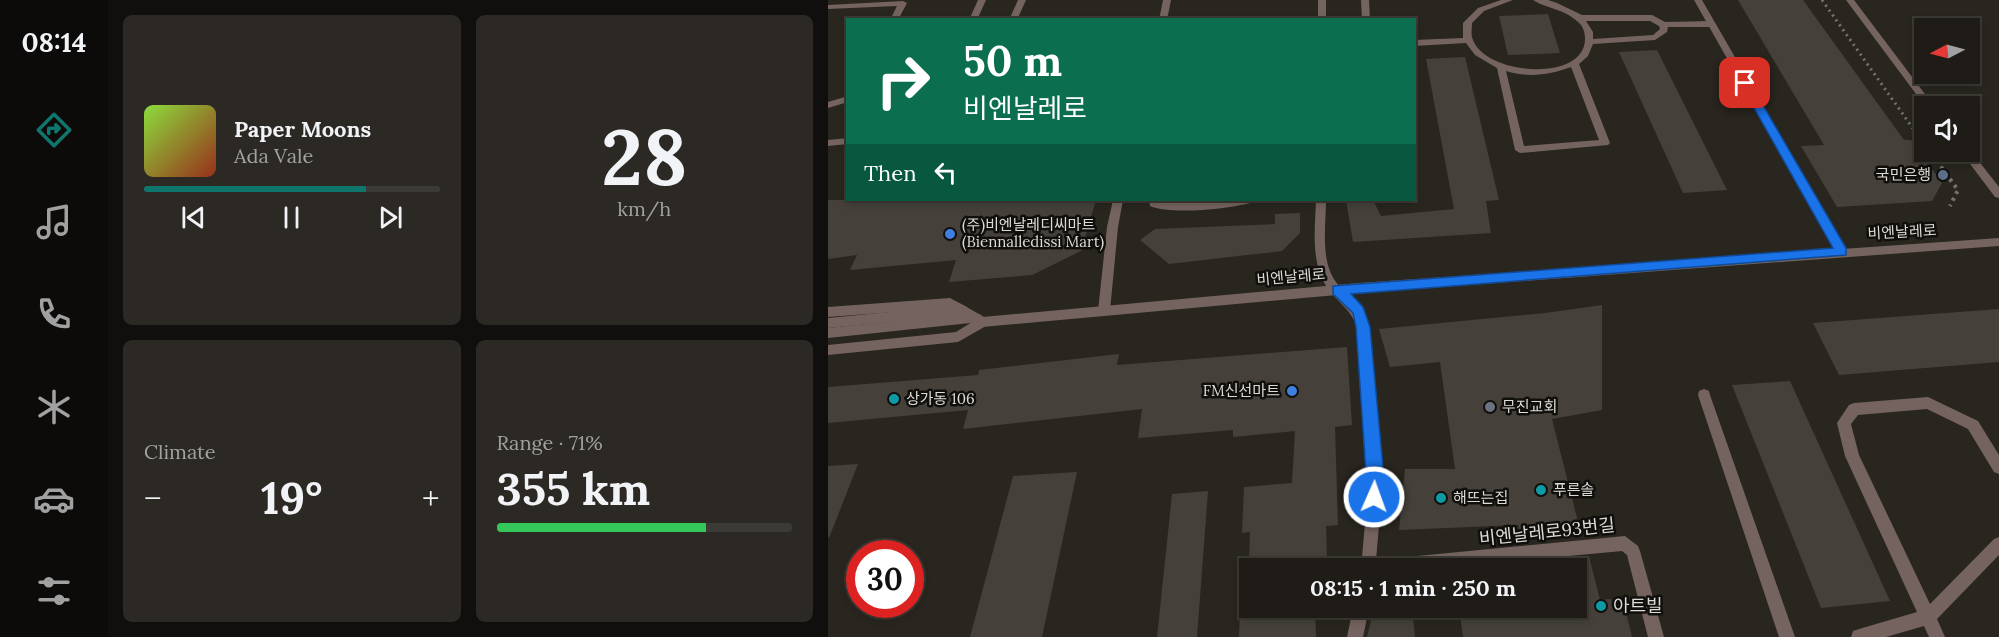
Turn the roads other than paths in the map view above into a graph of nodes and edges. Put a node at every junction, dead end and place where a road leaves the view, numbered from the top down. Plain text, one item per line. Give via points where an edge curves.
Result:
1 (982, 0) edge
2 (1022, 0) edge
3 (1167, 0) edge
4 (1322, 0) edge
5 (1365, 0) edge
6 (1509, 0) edge
7 (1537, 0) edge
8 (1698, 0) edge
9 (1850, 0) edge
10 (904, 1) edge
11 (1548, 1) edge
12 (1480, 4) edge
13 (828, 7) edge
14 (895, 18) edge
15 (974, 18) edge
16 (1014, 18) edge
17 (1163, 18) edge
18 (1322, 18) edge
19 (1366, 18) edge
20 (1578, 18) junction
21 (1711, 24) junction
22 (1663, 25) junction
23 (1467, 39) junction
24 (1589, 42) junction
25 (1416, 43) edge
26 (1574, 63) junction
27 (1501, 68) junction
28 (1922, 96) edge
29 (846, 100) edge
30 (828, 105) edge
31 (846, 141) edge
32 (828, 143) edge
33 (1974, 162) edge
34 (1999, 194) edge
35 (1118, 201) edge
36 (1154, 201) edge
37 (1241, 201) edge
38 (1320, 201) edge
39 (1999, 242) edge
40 (1842, 252) junction
41 (1338, 290) junction
42 (963, 310) junction
43 (1104, 311) junction
44 (828, 312) edge
45 (979, 320) junction
46 (828, 323) edge
47 (828, 333) edge
48 (828, 350) edge
49 (1704, 395) dead end
50 (1999, 467) edge
51 (1999, 544) edge
52 (1369, 558) edge
53 (1474, 558) edge
54 (1928, 617) junction
55 (1359, 618) edge
56 (1355, 637) edge
57 (1656, 637) edge
58 (1787, 637) edge
59 (1859, 637) edge
60 (1937, 637) edge

1 - 15 street
2 - 16 street
3 - 17 street
4 - 18 street
5 - 19 street
6 - 12 street
7 - 11 street
8 - 21 street
9 - 28 street
10 - 13 street
10 - 14 street
11 - 20 street
12 - 23 street via 1466,28
20 - 22 street via 1652,18
20 - 24 street via 1590,35
21 - 22 street
21 - 40 street
22 - 24 street via 1664,30 1654,37
23 - 25 street
23 - 27 street via 1473,51
24 - 26 street via 1589,48
26 - 27 street via 1544,73
26 - 27 street via 1605,143 1520,150
29 - 30 street
31 - 32 street
33 - 34 street
35 - 43 street
36 - 37 street via 1161,206
38 - 41 street via 1323,266
39 - 40 street, 비엔날레로
40 - 41 street, 비엔날레로
41 - 43 street, 비엔날레로
41 - 52 street via 1359,311 1363,327 1376,478
42 - 44 street via 950,303
42 - 45 street
42 - 46 street
43 - 45 street, 비엔날레로
45 - 47 street
45 - 48 street, 비엔날레로 via 958,337
49 - 58 street
50 - 54 street via 1973,425 1928,403 1854,409 1844,423 1852,456
51 - 54 street
53 - 57 street, 비엔날레로93번길 via 1625,543 1633,551
54 - 59 street
54 - 60 street
55 - 56 street

